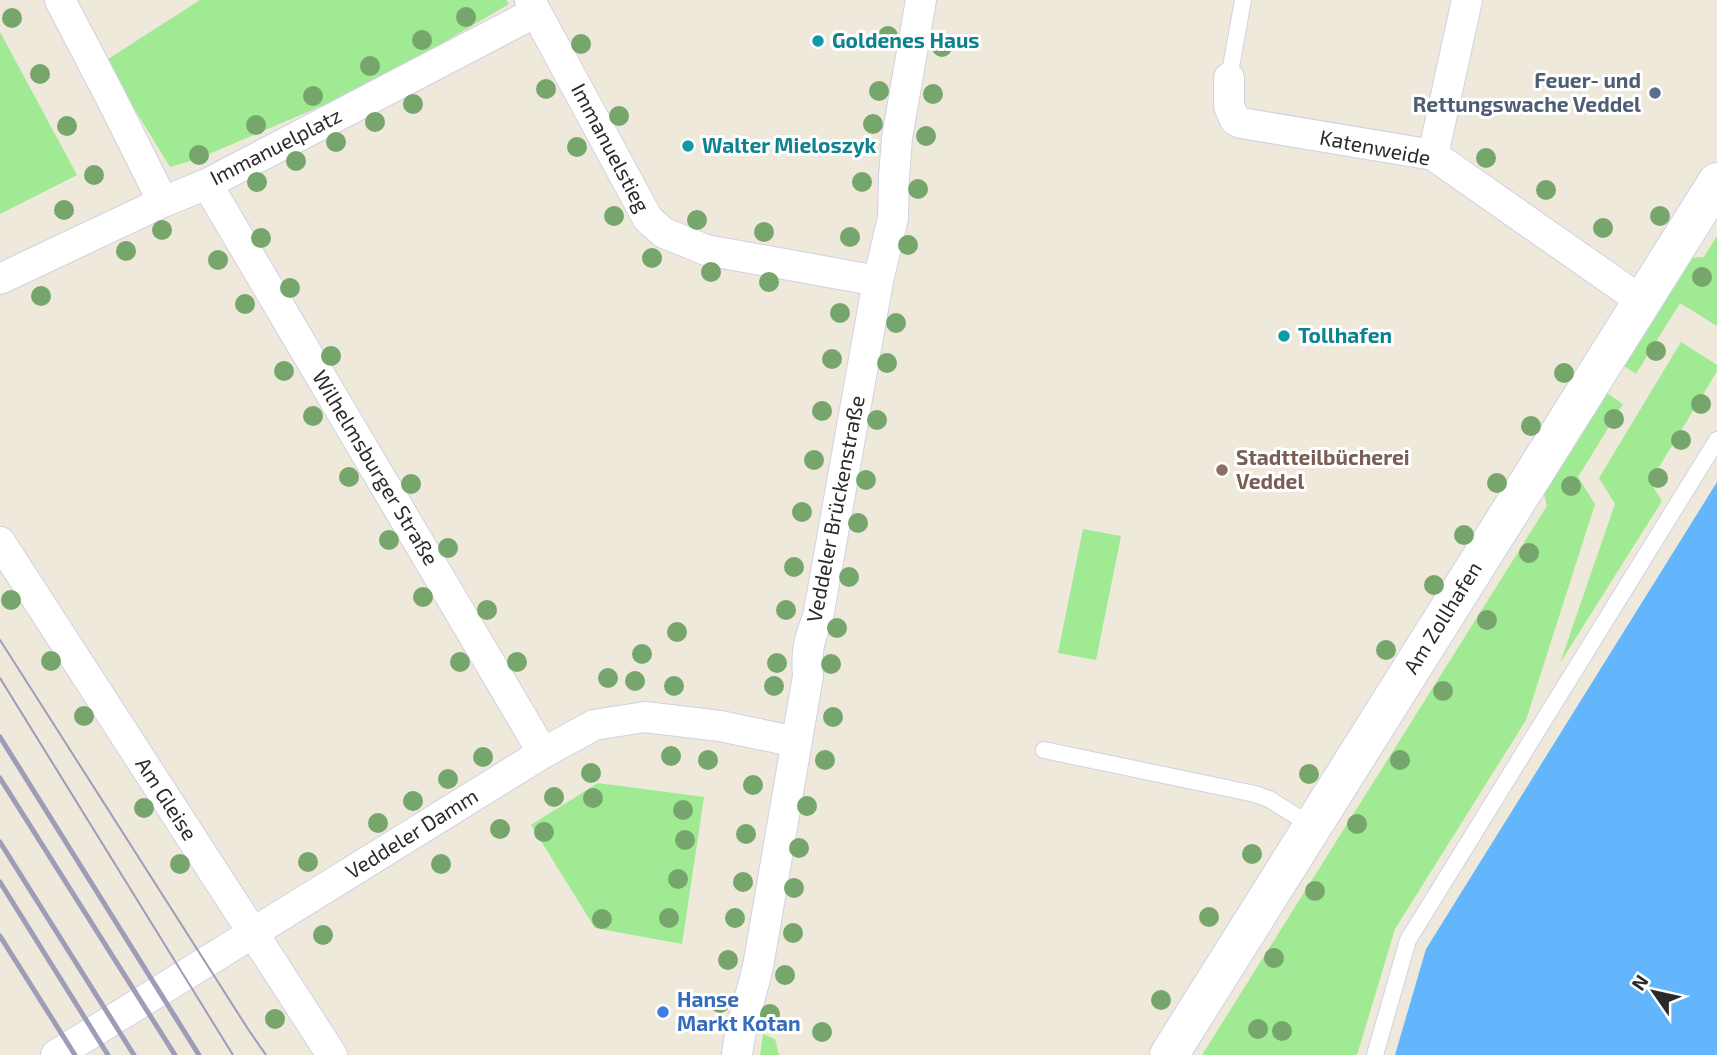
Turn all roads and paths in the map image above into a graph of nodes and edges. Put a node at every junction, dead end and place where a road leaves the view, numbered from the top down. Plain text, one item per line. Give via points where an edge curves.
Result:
1 (60, 0) edge
2 (921, 0) edge
3 (1243, 0) edge
4 (1467, 0) edge
5 (533, 6) edge
6 (1229, 78) joint
7 (1433, 155) junction
8 (1717, 182) edge
9 (207, 184) junction
10 (163, 202) junction
11 (0, 279) edge
12 (878, 281) junction
13 (1643, 302) junction
14 (1717, 440) edge
15 (0, 542) edge
16 (797, 742) junction
17 (1044, 750) dead end
18 (543, 753) junction
19 (1312, 826) junction
20 (252, 932) junction
21 (56, 1055) edge
22 (332, 1055) edge
23 (737, 1055) edge
24 (1169, 1055) edge
25 (1375, 1055) edge

1 - 10 street
2 - 12 street, Veddeler Brückenstraße via 897,138 893,218
3 - 6 lane
4 - 7 street
5 - 9 street, Immanuelplatz
5 - 12 street, Immanuelstieg via 648,219 664,233 706,250
6 - 7 street, Katenweide via 1229,106 1241,123
7 - 13 street, Katenweide
8 - 13 street, Am Zollhafen
9 - 10 street, Immanuelplatz
9 - 18 street, Wilhelmsburger Straße
10 - 11 street, Immanuelplatz
12 - 16 street, Veddeler Brückenstraße via 818,617 807,654
13 - 19 street, Am Zollhafen
14 - 25 lane via 1408,940
15 - 20 street, Am Gleise
16 - 18 street, Veddeler Damm via 645,717 594,725
16 - 23 street, Veddeler Brückenstraße via 757,973
17 - 19 lane via 1255,794
18 - 20 street, Veddeler Damm
19 - 24 street, Am Zollhafen
20 - 21 street, Veddeler Damm
20 - 22 street, Am Gleise

